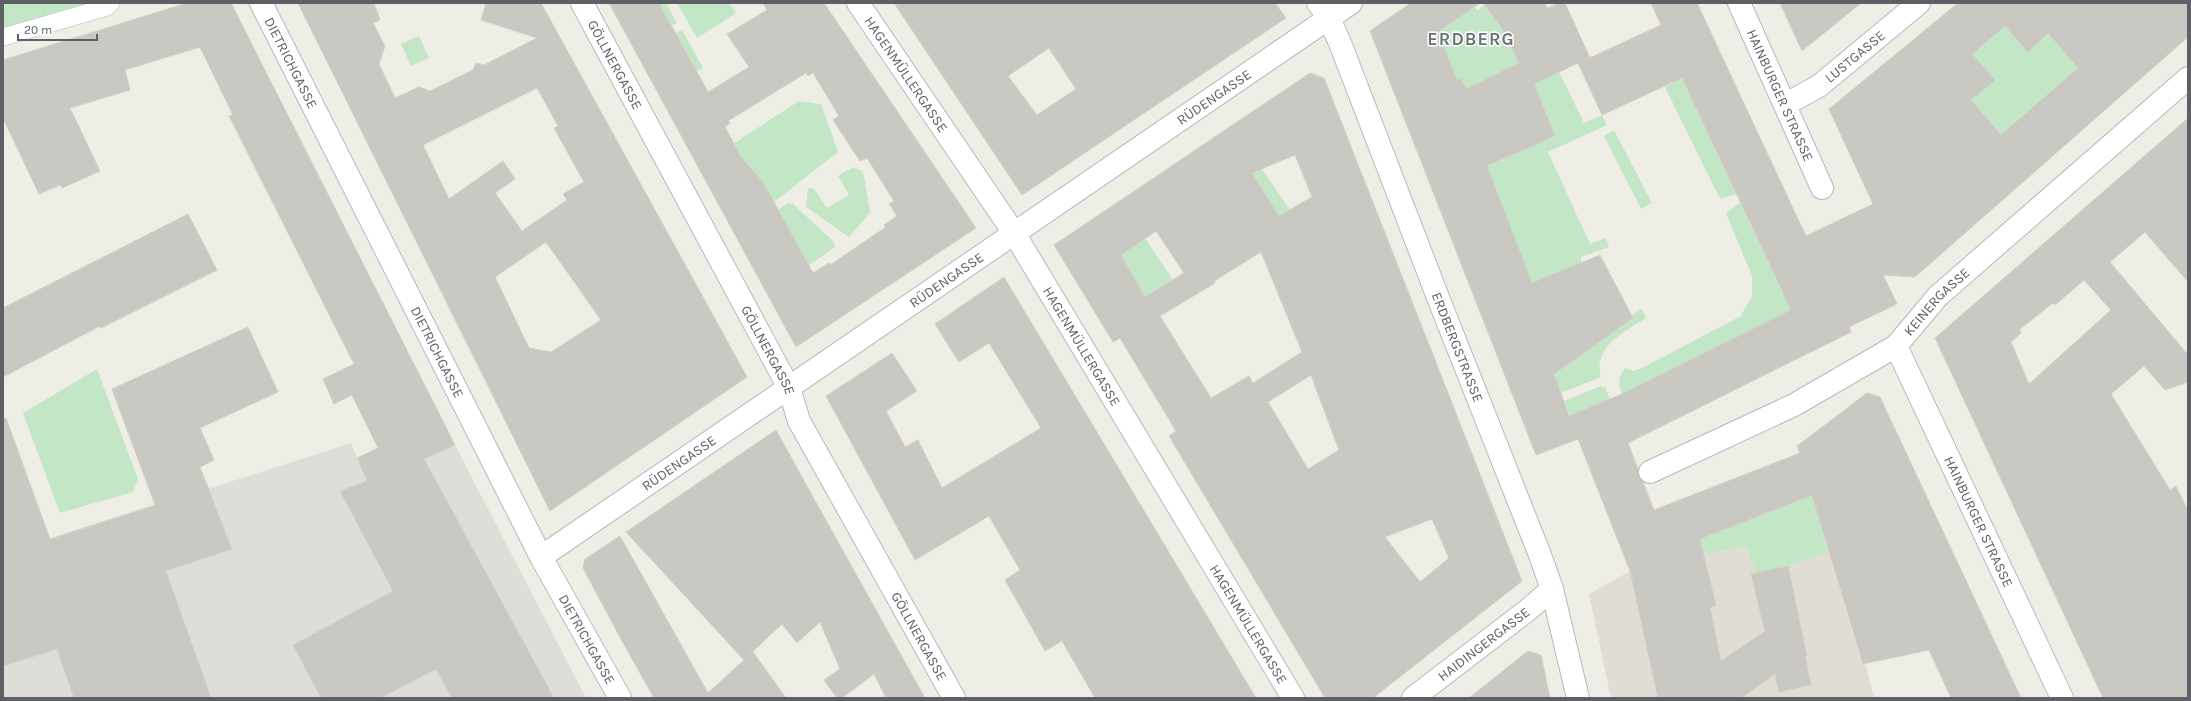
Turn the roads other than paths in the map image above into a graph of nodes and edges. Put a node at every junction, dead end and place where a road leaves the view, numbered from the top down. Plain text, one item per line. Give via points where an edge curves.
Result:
1 (111, 3) edge
2 (261, 3) edge
3 (582, 3) edge
4 (858, 3) edge
5 (1351, 3) edge
6 (1739, 3) edge
7 (1919, 3) edge
8 (1324, 10) edge
9 (3, 37) edge
10 (2188, 78) edge
11 (1786, 104) junction
12 (1822, 188) dead end
13 (1014, 233) junction
14 (1896, 346) junction
15 (789, 388) junction
16 (1650, 472) dead end
17 (541, 557) junction
18 (1552, 589) junction
19 (620, 698) edge
20 (954, 698) edge
21 (1293, 698) edge
22 (1413, 698) edge
23 (1578, 698) edge
24 (2062, 698) edge

1 - 9 street
2 - 17 street, DIETRICHGASSE
3 - 15 street, GÖLLNERGASSE
4 - 13 street, HAGENMÜLLERGASSE
5 - 8 street, RÜDENGASSE
6 - 11 street, HAINBURGER STRASSE
7 - 11 street, LUSTGASSE via 1819,86
8 - 13 street, RÜDENGASSE
8 - 18 street, ERDBERGSTRASSE via 1522,506
10 - 14 street, KEINERGASSE via 1938,296
11 - 12 street, HAINBURGER STRASSE
13 - 15 street, RÜDENGASSE
13 - 21 street, HAGENMÜLLERGASSE
14 - 16 street, KEINERGASSE via 1794,405
14 - 24 street, HAINBURGER STRASSE
15 - 17 street, RÜDENGASSE
15 - 20 street, GÖLLNERGASSE via 800,421
17 - 19 street, DIETRICHGASSE
18 - 22 street, HAIDINGERGASSE
18 - 23 street, ERDBERGSTRASSE

